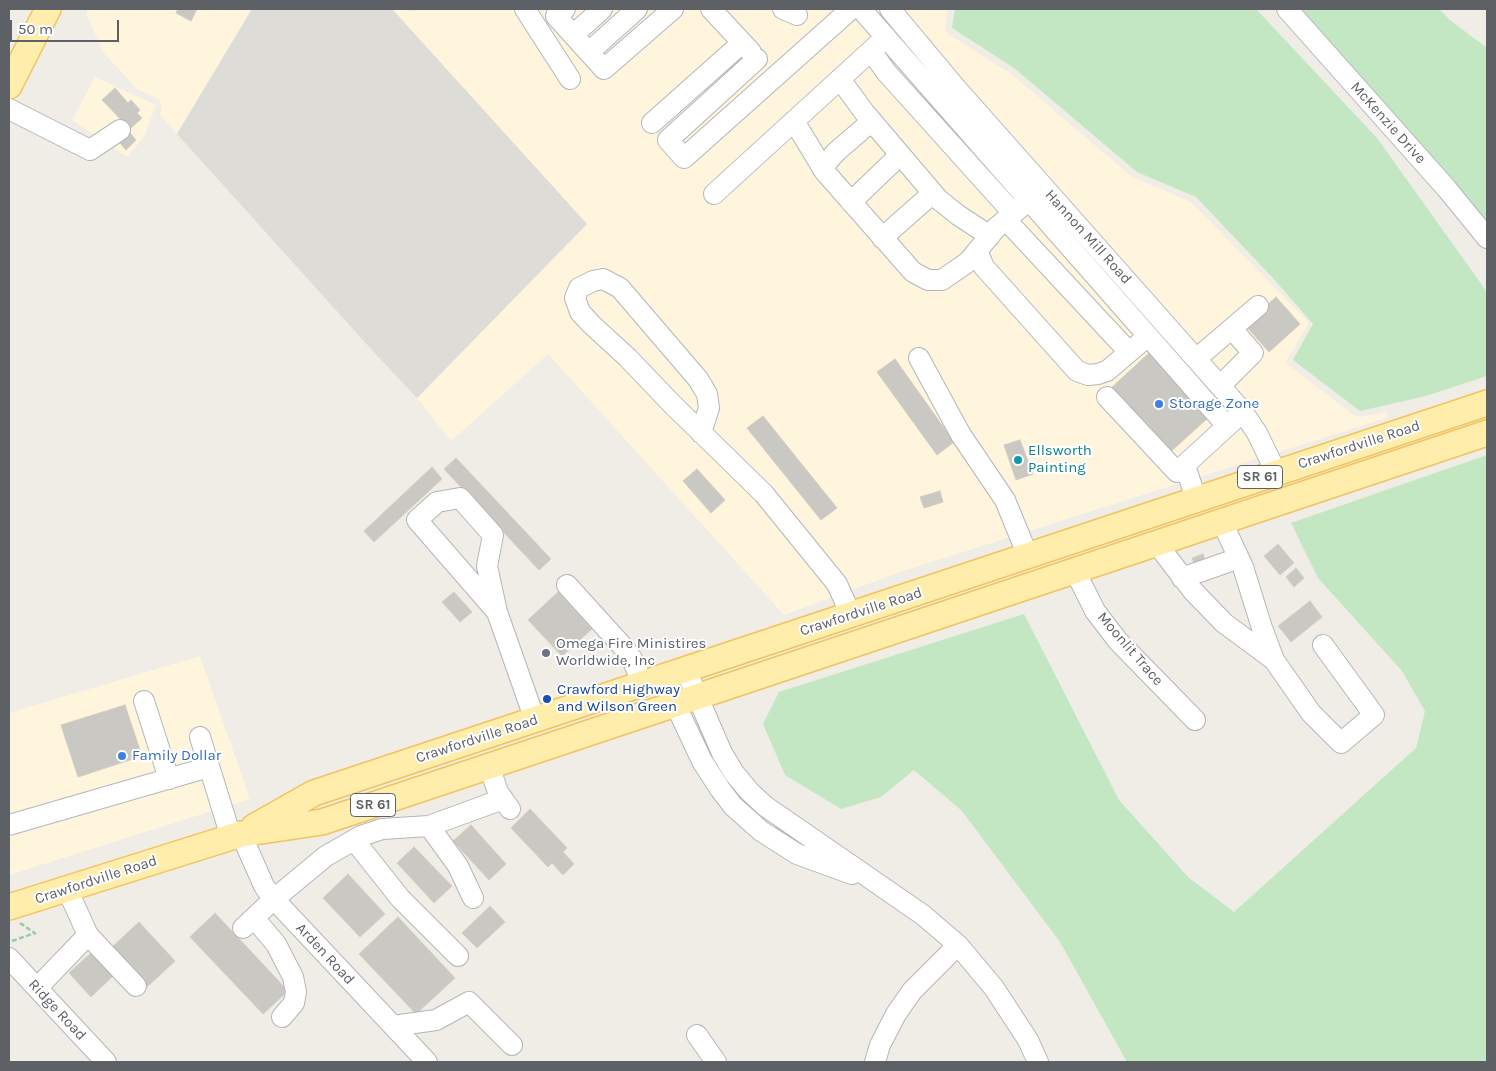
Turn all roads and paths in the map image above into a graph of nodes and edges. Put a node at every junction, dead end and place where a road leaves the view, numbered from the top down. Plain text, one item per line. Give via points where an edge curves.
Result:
1 (48, 9) edge
2 (525, 9) edge
3 (565, 9) edge
4 (602, 9) edge
5 (637, 9) edge
6 (672, 9) edge
7 (711, 9) edge
8 (851, 9) edge
9 (861, 9) edge
10 (890, 9) edge
11 (1287, 9) edge
12 (573, 35) junction
13 (886, 38) junction
14 (742, 43) junction
15 (871, 51) junction
16 (589, 52) junction
17 (757, 59) junction
18 (774, 77) junction
19 (570, 79) dead end
20 (840, 79) junction
21 (9, 86) edge
22 (9, 109) edge
23 (794, 121) junction
24 (872, 121) junction
25 (652, 123) dead end
26 (120, 130) dead end
27 (900, 155) junction
28 (822, 168) junction
29 (932, 193) junction
30 (714, 194) dead end
31 (1029, 200) junction
32 (851, 202) junction
33 (1009, 216) junction
34 (990, 236) junction
35 (882, 238) junction
36 (1487, 238) edge
37 (977, 251) junction
38 (1258, 306) dead end
39 (1232, 329) junction
40 (1148, 336) junction
41 (1129, 352) junction
42 (919, 358) dead end
43 (1196, 360) junction
44 (1220, 386) junction
45 (1107, 397) dead end
46 (1487, 403) edge
47 (1243, 412) junction
48 (1227, 426) junction
49 (701, 433) junction
50 (1487, 433) edge
51 (1184, 465) junction
52 (1276, 472) junction
53 (1318, 488) junction
54 (1196, 499) junction
55 (1232, 518) junction
56 (1157, 544) junction
57 (1028, 556) junction
58 (1239, 558) junction
59 (984, 570) junction
60 (1075, 571) junction
61 (1182, 578) junction
62 (567, 585) dead end
63 (886, 604) junction
64 (1256, 609) junction
65 (497, 612) junction
66 (851, 615) junction
67 (934, 618) junction
68 (1224, 623) junction
69 (1324, 645) dead end
70 (834, 651) junction
71 (1274, 660) junction
72 (664, 677) junction
73 (686, 700) junction
74 (144, 702) dead end
75 (536, 720) junction
76 (1194, 720) dead end
77 (200, 737) dead end
78 (489, 766) junction
79 (209, 767) junction
80 (169, 779) junction
81 (390, 799) junction
82 (765, 806) junction
83 (334, 818) junction
84 (751, 821) junction
85 (9, 826) edge
86 (429, 826) junction
87 (407, 828) junction
88 (236, 835) junction
89 (349, 843) junction
90 (878, 883) junction
91 (67, 889) junction
92 (473, 898) dead end
93 (274, 899) junction
94 (9, 907) edge
95 (36, 934) dead end
96 (88, 936) junction
97 (9, 942) edge
98 (958, 945) junction
99 (458, 956) dead end
100 (9, 958) edge
101 (136, 986) dead end
102 (37, 988) junction
103 (282, 1017) dead end
104 (393, 1026) junction
105 (697, 1035) dead end
106 (512, 1045) dead end
107 (106, 1062) edge
108 (427, 1062) edge
109 (716, 1062) edge
110 (875, 1062) edge
111 (1038, 1062) edge

1 - 21 main road
2 - 19 street
3 - 12 street via 556,16
4 - 12 street
5 - 16 street
6 - 16 street via 604,69
7 - 14 street
8 - 18 street
9 - 13 street
10 - 43 street, Hannon Mill Road
11 - 36 street, McKenzie Drive
12 - 16 street
13 - 15 street
13 - 31 street
14 - 17 street
14 - 25 street
15 - 20 street
15 - 33 street
17 - 18 street
17 - 18 street via 668,140 684,158
20 - 23 street
20 - 24 street
22 - 26 street via 90,150
23 - 28 street
23 - 30 street
24 - 27 street
24 - 28 street
27 - 29 street
27 - 32 street
28 - 32 street
29 - 34 street
29 - 35 street
31 - 33 street
31 - 40 street
32 - 35 street
33 - 34 street
33 - 41 street
34 - 37 street
35 - 37 street via 913,272 928,280 942,280 968,262
37 - 41 street via 984,267 1077,370 1088,375 1107,371
38 - 39 street
39 - 43 street
39 - 44 street via 1253,353
40 - 41 street
40 - 48 street
42 - 57 street via 961,436 1004,500
43 - 44 street, Hannon Mill Road
44 - 47 street, Hannon Mill Road
45 - 51 street via 1177,472
46 - 52 main road, Crawfordville Road / SR 61
47 - 48 street
47 - 52 street, Hannon Mill Road
48 - 51 street
49 - 49 street via 580,312 575,298 579,288 603,279 620,288 698,379 707,394 709,408
49 - 66 street via 770,502 837,584
50 - 53 main road, Crawfordville Road / SR 61
51 - 54 street
52 - 53 main road via 1302,486
52 - 54 main road, Crawfordville Road / SR 61
52 - 55 main road via 1259,496
53 - 55 main road, Crawfordville Road / SR 61
54 - 57 main road, Crawfordville Road / SR 61
55 - 56 main road, Crawfordville Road / SR 61
55 - 58 street
56 - 60 main road, Crawfordville Road / SR 61
56 - 61 street
57 - 59 main road, Crawfordville Road / SR 61
58 - 61 street
58 - 64 street
59 - 63 main road, Crawfordville Road / SR 61
59 - 67 main road via 962,586
60 - 67 main road, Crawfordville Road / SR 61
60 - 76 street, Moonlit Trace via 1095,611 1118,642
61 - 68 street
62 - 72 street via 632,659
63 - 66 main road, Crawfordville Road / SR 61
63 - 70 main road via 864,630
64 - 68 street
64 - 71 street
65 - 65 street via 417,520 437,502 460,498 493,535 488,566
65 - 75 street
66 - 72 main road, Crawfordville Road / SR 61
67 - 70 main road, Crawfordville Road / SR 61
68 - 71 street
69 - 71 street via 1374,716 1341,743 1311,712
70 - 73 main road, Crawfordville Road / SR 61
72 - 73 street
72 - 75 main road, Crawfordville Road / SR 61
73 - 78 main road, Crawfordville Road / SR 61
73 - 82 street via 734,773
73 - 84 street via 694,748 733,806
74 - 80 street
75 - 88 main road, Crawfordville Road / SR 61 via 314,793
77 - 79 street, Arden Road
78 - 81 main road, Crawfordville Road / SR 61
78 - 86 street via 498,792 507,805
79 - 80 street
79 - 88 street, Arden Road
80 - 85 street
81 - 83 main road, Crawfordville Road / SR 61
81 - 87 street
82 - 84 street
82 - 90 street
83 - 88 main road, Crawfordville Road / SR 61
83 - 89 street
84 - 90 street via 797,854
86 - 87 street
86 - 92 street via 458,866
87 - 89 street via 382,829
88 - 91 main road, Crawfordville Road / SR 61
88 - 93 street, Arden Road
89 - 93 street via 326,856
89 - 99 street
90 - 98 street
91 - 94 main road, Crawfordville Road / SR 61
91 - 96 street
93 - 103 street via 249,923 276,944 293,977 294,1003
93 - 104 street, Arden Road
95 - 97 path
96 - 101 street
96 - 102 street
98 - 110 street via 912,991 896,1014
98 - 111 street via 994,988 1028,1040
100 - 102 street, Ridge Road
102 - 107 street, Ridge Road
104 - 106 street via 436,1020 469,1002
104 - 108 street, Arden Road
105 - 109 street

